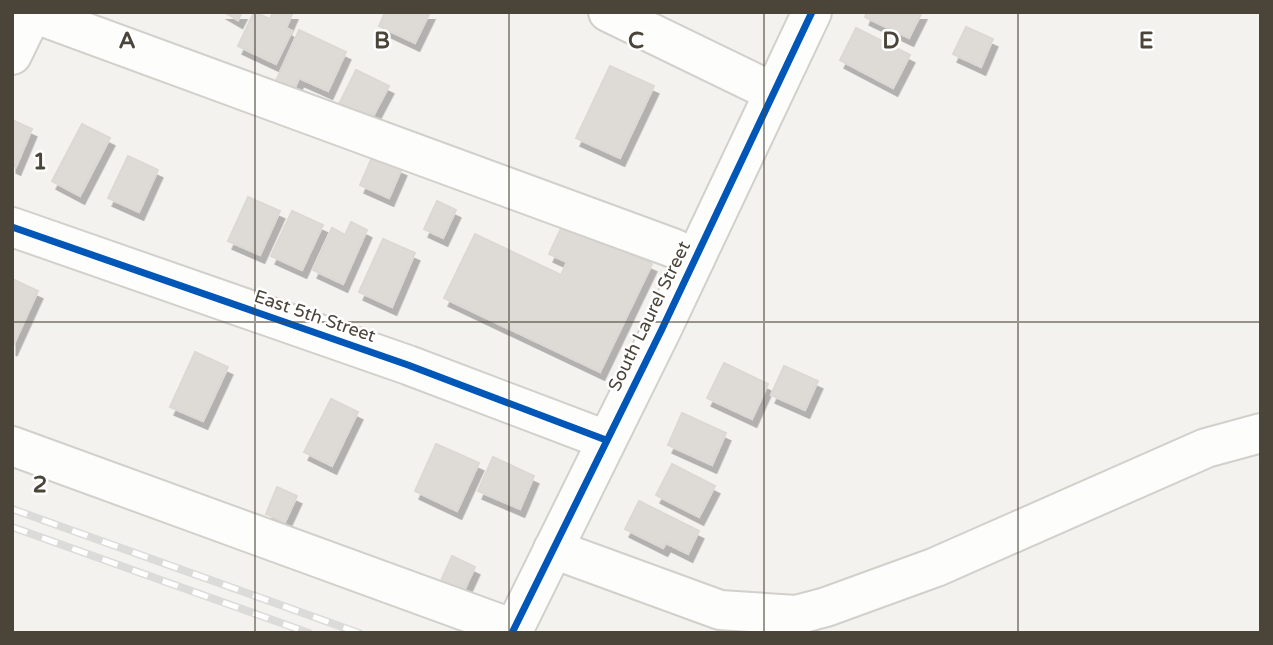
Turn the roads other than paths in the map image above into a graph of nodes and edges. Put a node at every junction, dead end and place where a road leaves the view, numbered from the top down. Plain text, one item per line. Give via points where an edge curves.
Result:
1 (608, 12) edge
2 (812, 12) edge
3 (32, 13) edge
4 (12, 55) edge
5 (774, 92) junction
6 (12, 227) edge
7 (695, 259) junction
8 (1261, 433) edge
9 (606, 440) junction
10 (12, 446) edge
11 (553, 550) junction
12 (513, 631) edge

1 - 5 street
2 - 5 street, South Laurel Street
3 - 4 street
3 - 7 street
5 - 7 street, South Laurel Street
6 - 9 street, East 5th Street via 408,365
7 - 9 street, South Laurel Street
8 - 11 street via 1206,448 936,566 796,615 720,610
9 - 11 street, South Laurel Street
10 - 12 street
11 - 12 street, South Laurel Street

